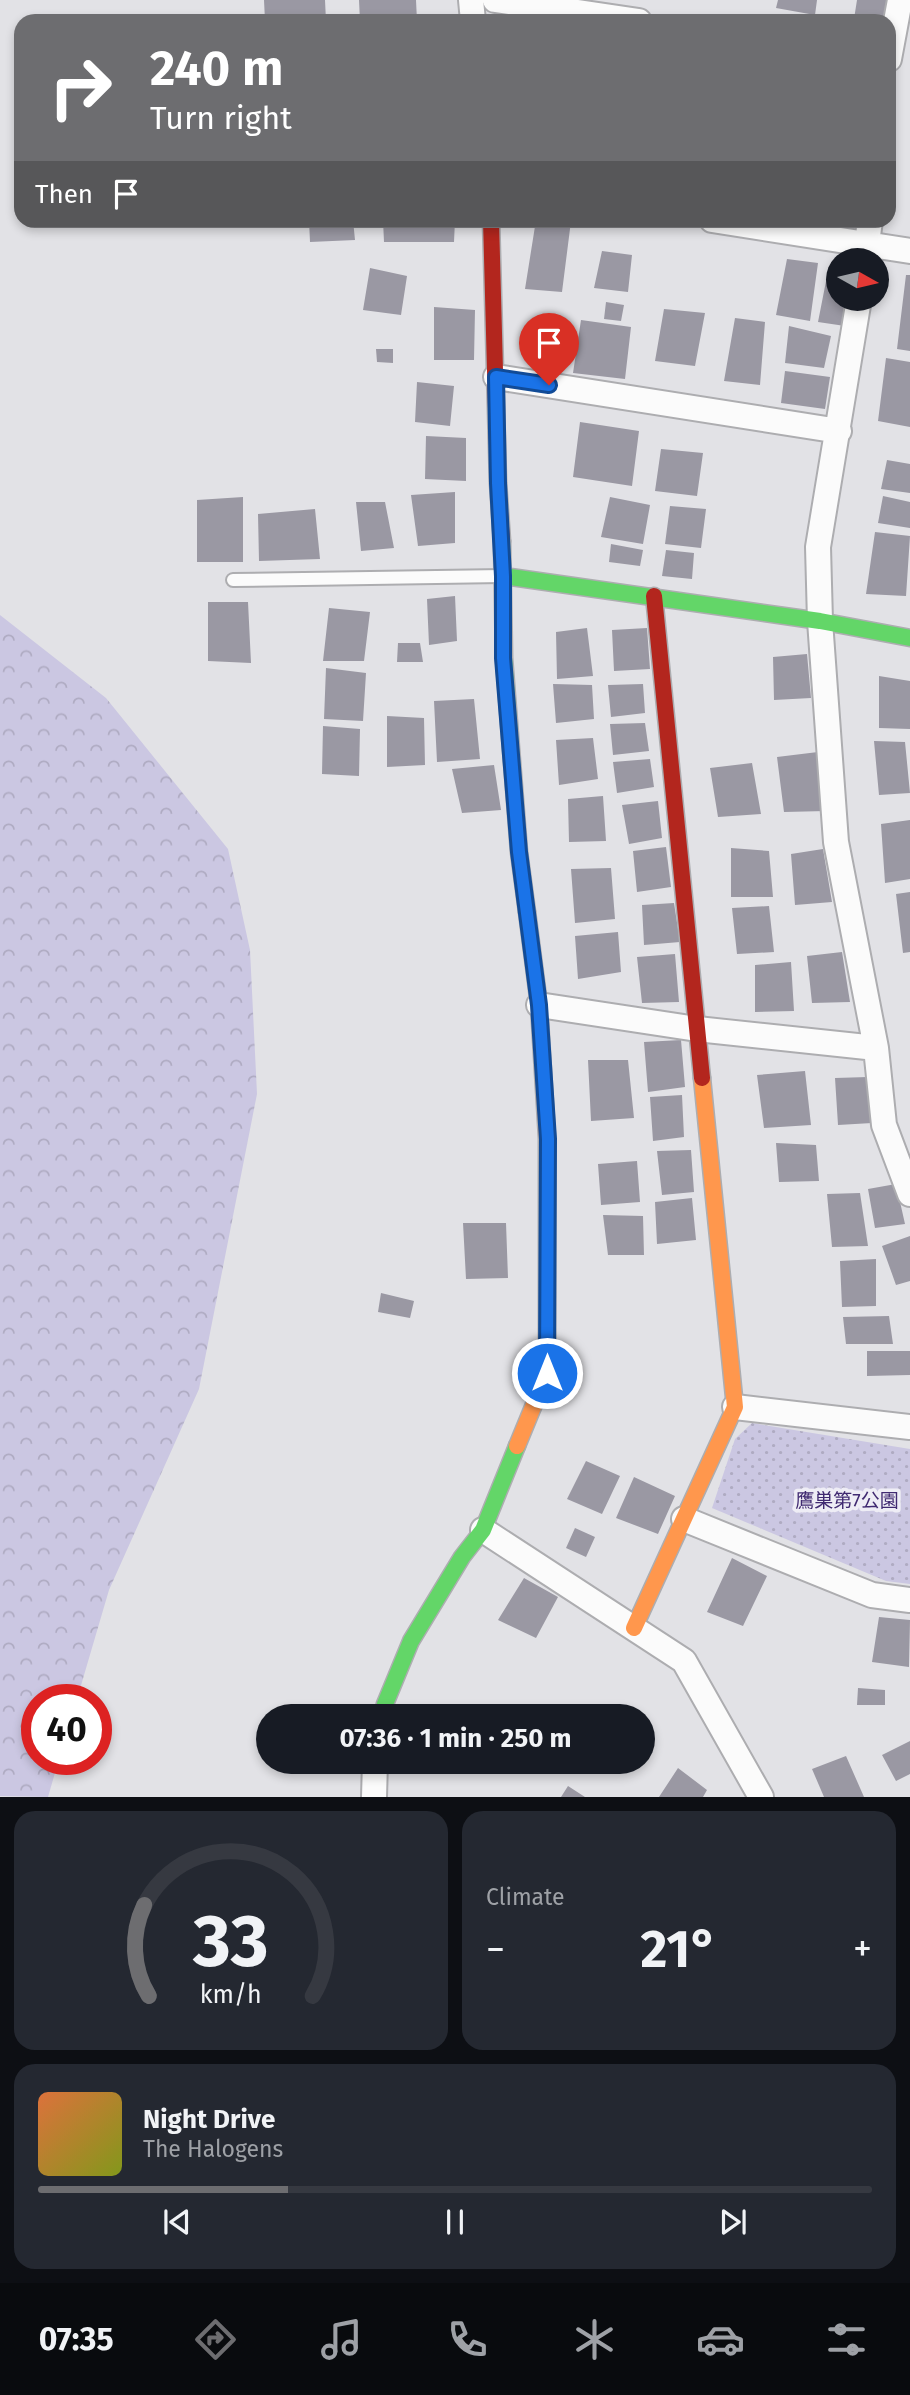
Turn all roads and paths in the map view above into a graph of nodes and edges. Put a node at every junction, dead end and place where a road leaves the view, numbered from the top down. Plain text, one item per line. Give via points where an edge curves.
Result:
1 (495, 0) edge
2 (900, 0) edge
3 (591, 14) edge
4 (896, 21) edge
5 (491, 228) edge
6 (749, 228) edge
7 (869, 228) edge
8 (843, 248) edge
9 (867, 248) edge
10 (910, 251) edge
11 (889, 252) edge
12 (857, 312) edge
13 (496, 377) junction
14 (839, 431) junction
15 (503, 576) junction
16 (233, 580) dead end
17 (654, 596) junction
18 (820, 621) junction
19 (910, 638) edge
20 (539, 1005) junction
21 (697, 1029) junction
22 (876, 1048) junction
23 (910, 1194) edge
24 (735, 1407) junction
25 (910, 1427) edge
26 (684, 1519) junction
27 (483, 1530) junction
28 (910, 1600) edge
29 (634, 1628) junction
30 (385, 1704) edge
31 (374, 1774) edge
32 (374, 1797) edge
33 (761, 1797) edge

1 - 3 street
2 - 4 street
5 - 13 street
6 - 8 street
7 - 9 street
10 - 11 street
12 - 14 street
13 - 14 street
13 - 15 street
14 - 18 street via 818,547
15 - 16 lane
15 - 17 street
15 - 20 street via 503,658 518,838
17 - 18 street
17 - 21 street
18 - 19 street
18 - 22 street via 836,842
20 - 21 street
20 - 27 street via 548,1139 547,1373
21 - 22 street
21 - 24 street
22 - 23 street via 884,1125
24 - 25 street
24 - 26 street
26 - 28 street via 872,1595
26 - 29 street
27 - 29 street
27 - 30 street via 411,1641
29 - 33 street via 684,1661
31 - 32 street

